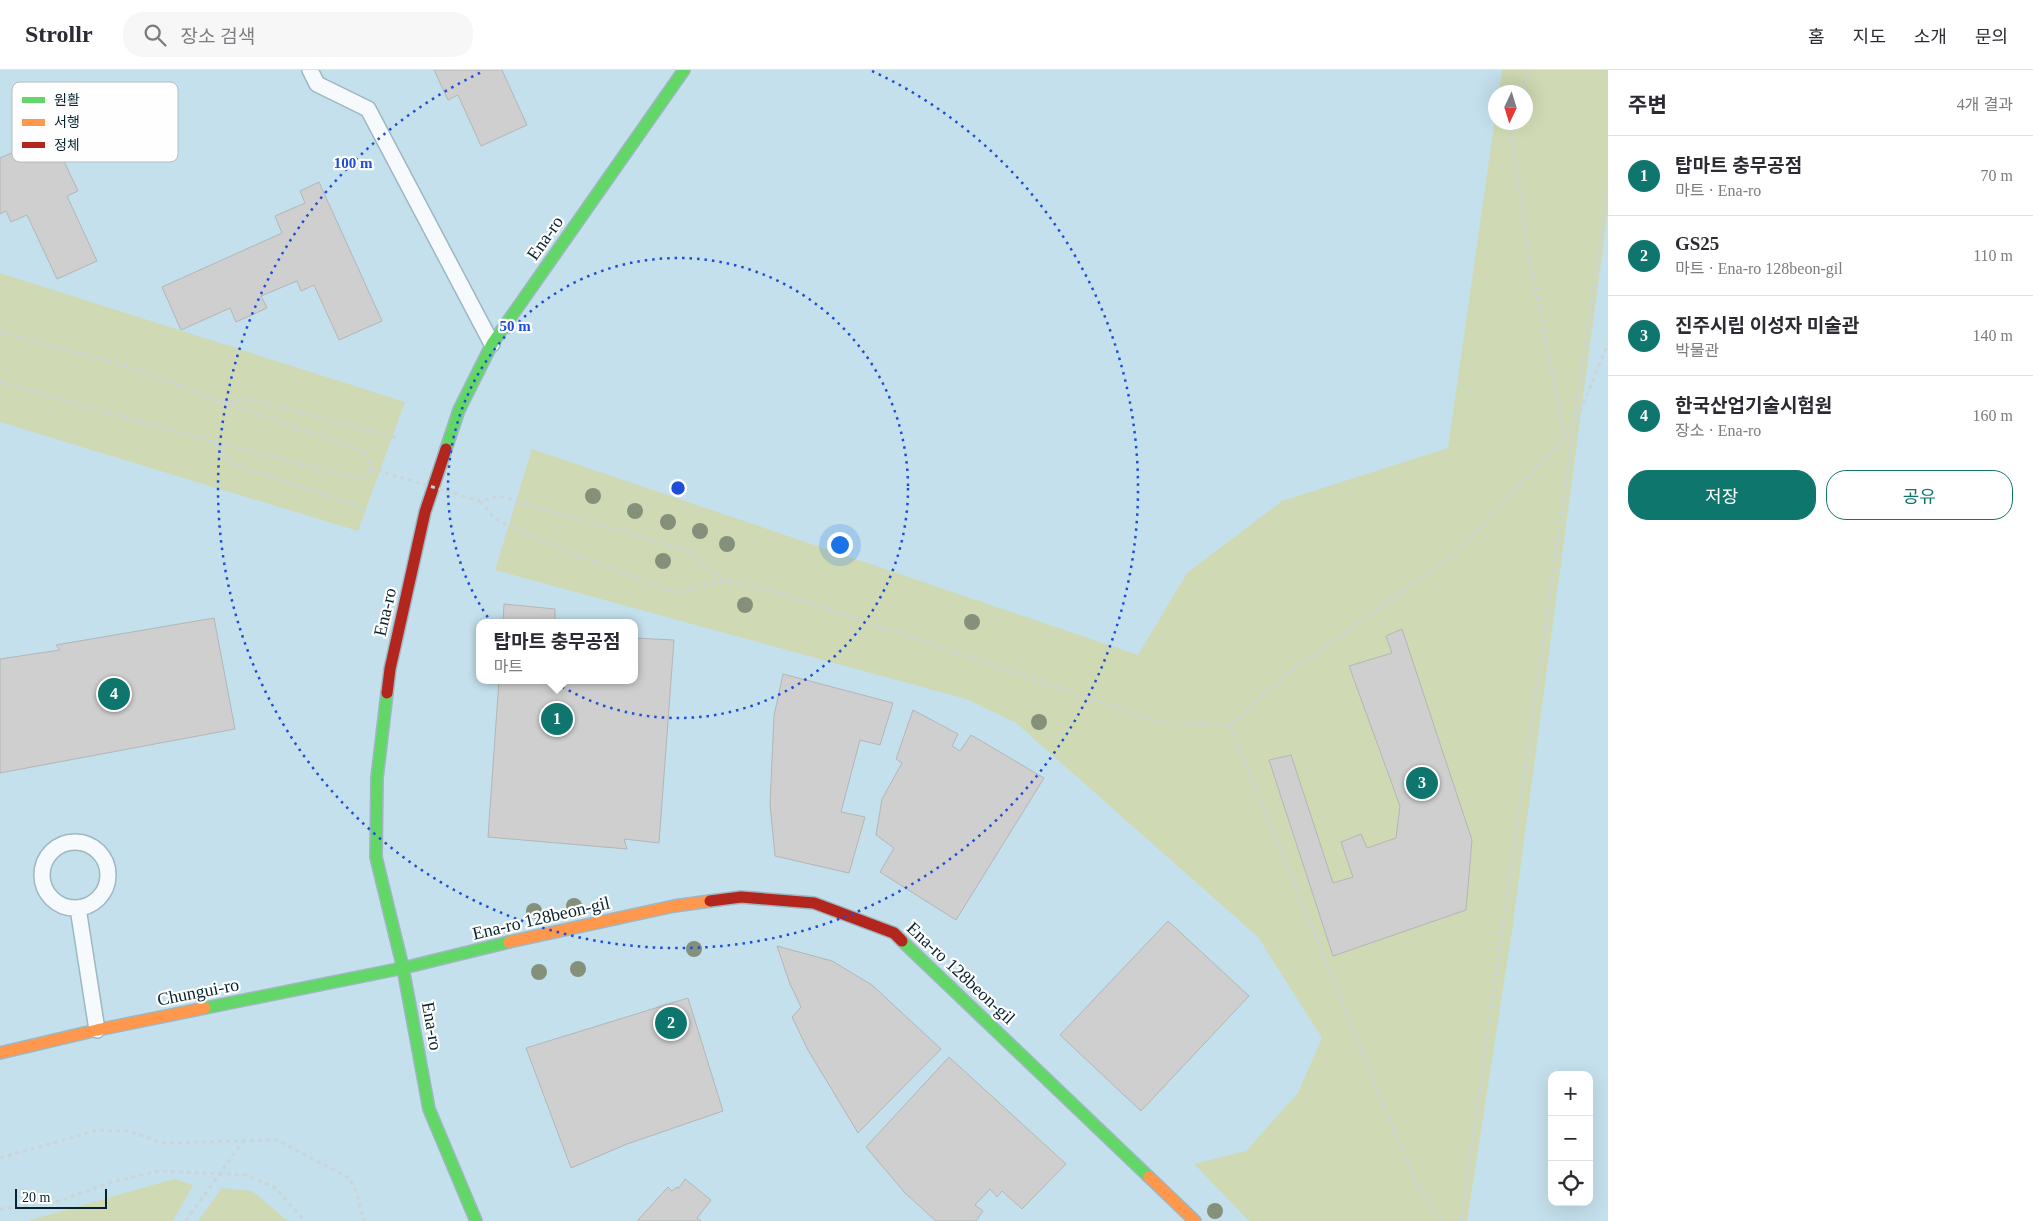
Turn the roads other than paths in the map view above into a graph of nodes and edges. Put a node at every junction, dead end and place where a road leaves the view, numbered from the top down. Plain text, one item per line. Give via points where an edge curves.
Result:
1 (310, 70) edge
2 (684, 70) edge
3 (492, 344) junction
4 (78, 908) junction
5 (403, 968) junction
6 (98, 1030) junction
7 (0, 1053) edge
8 (476, 1221) edge
9 (1195, 1221) edge

1 - 3 lane via 318,84 368,109
2 - 3 street, Ena-ro
3 - 5 street, Ena-ro via 459,410 425,512 390,669 377,778 376,857
4 - 4 lane via 98,899 108,880 102,855 79,842 68,843 49,854 42,874 49,895 67,907
4 - 6 lane
5 - 6 street, Chungui-ro
5 - 8 street, Ena-ro via 429,1108
5 - 9 street, Ena-ro 128beon-gil via 674,906 742,897 814,902 894,933
6 - 7 street, Chungui-ro

